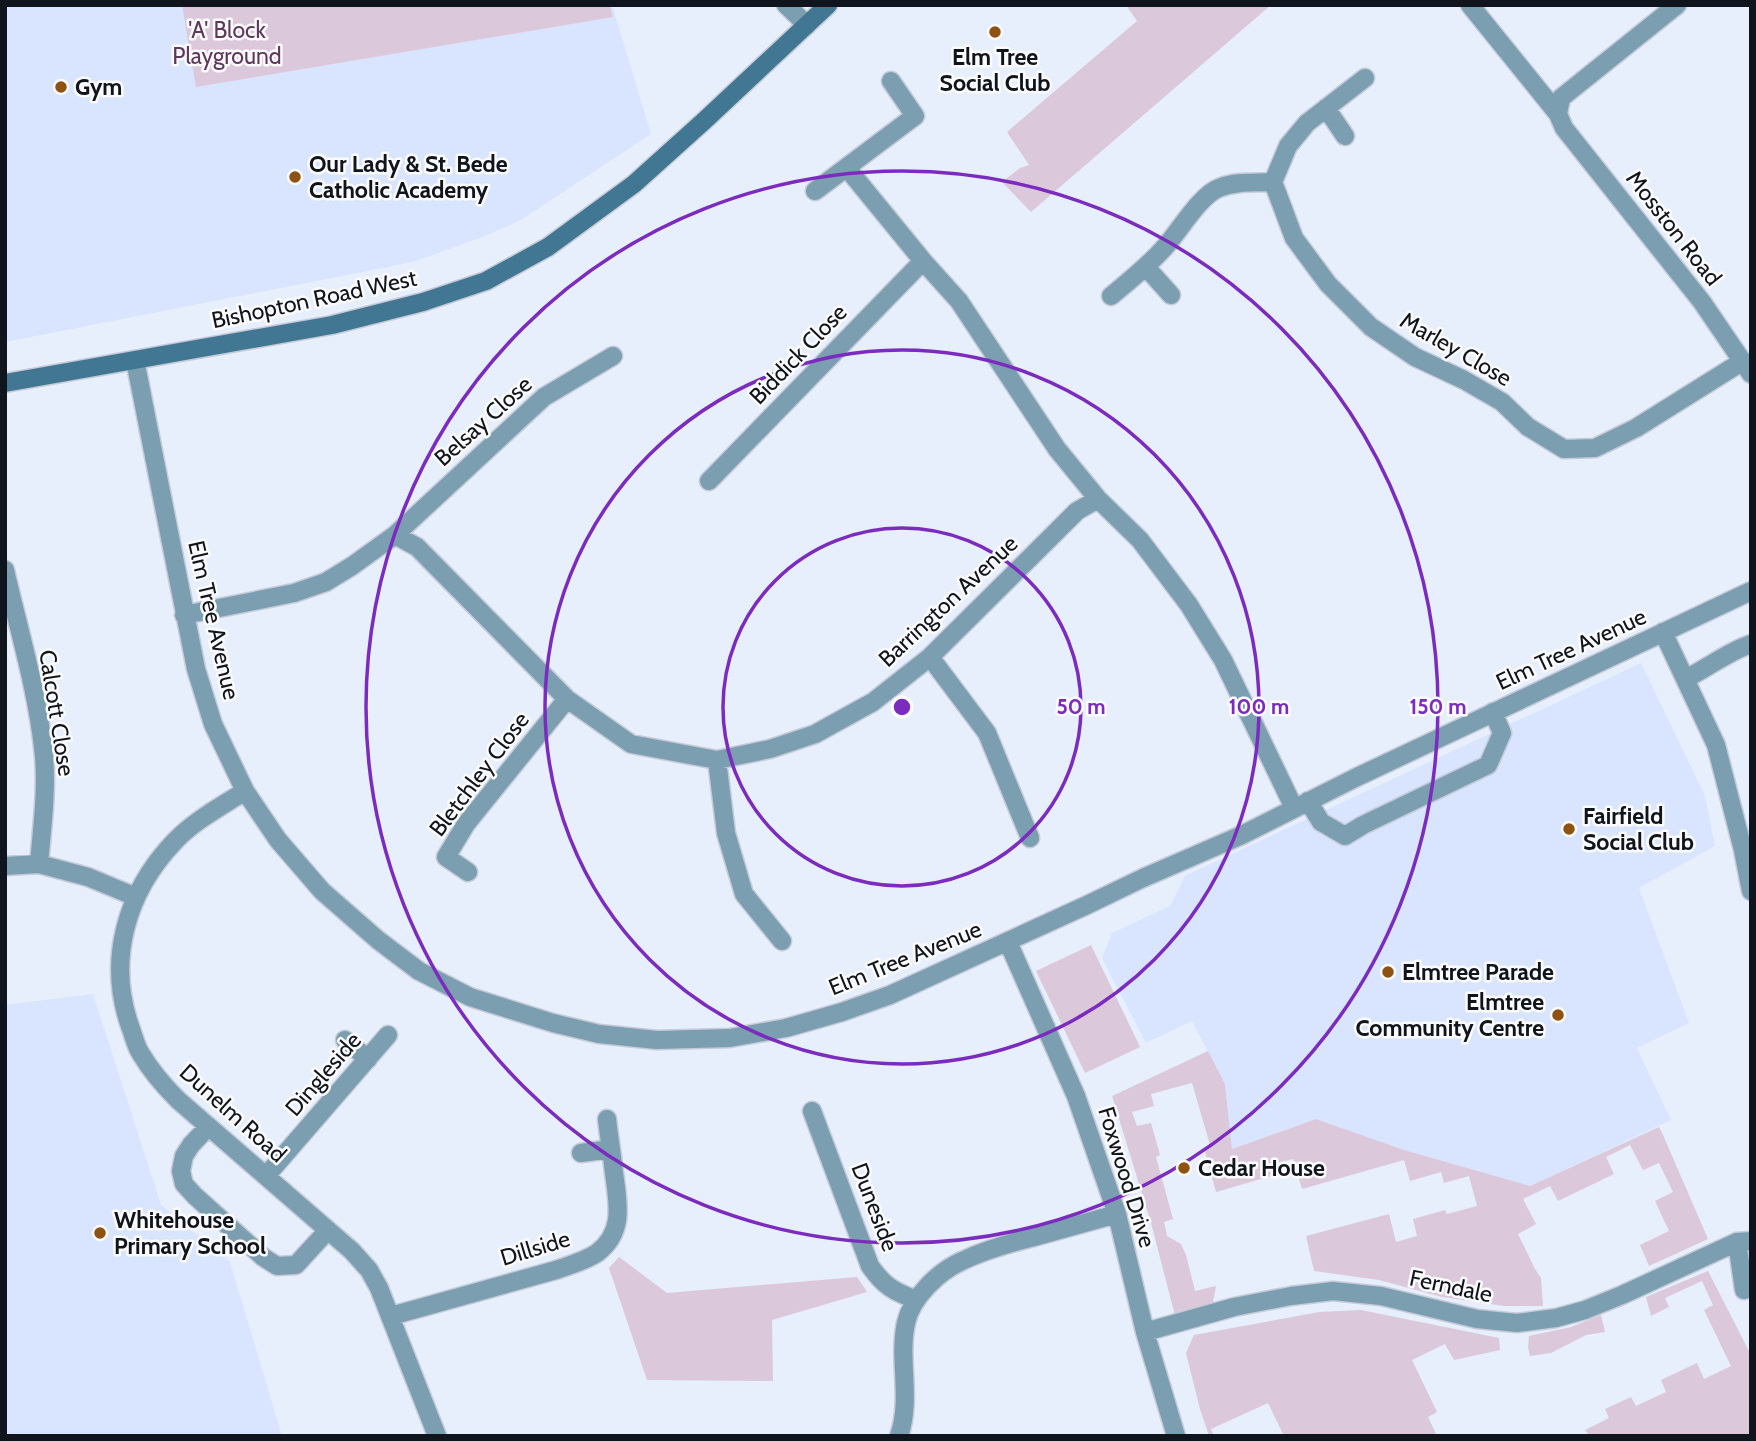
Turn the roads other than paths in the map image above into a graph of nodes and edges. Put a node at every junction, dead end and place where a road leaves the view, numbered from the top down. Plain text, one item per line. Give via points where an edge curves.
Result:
1 (786, 5) edge
2 (828, 5) edge
3 (1470, 5) edge
4 (1677, 5) edge
5 (807, 25) junction
6 (1365, 78) dead end
7 (891, 81) dead end
8 (1560, 106) junction
9 (1326, 108) junction
10 (1345, 136) dead end
11 (847, 168) junction
12 (1273, 182) junction
13 (815, 191) dead end
14 (923, 261) junction
15 (1146, 267) junction
16 (1171, 295) dead end
17 (1111, 296) dead end
18 (612, 356) dead end
19 (135, 360) junction
20 (1747, 368) edge
21 (5, 383) edge
22 (709, 481) dead end
23 (1098, 499) junction
24 (394, 535) junction
25 (5, 570) edge
26 (1751, 591) edge
27 (184, 615) junction
28 (1663, 632) junction
29 (1751, 644) edge
30 (930, 657) junction
31 (1685, 679) junction
32 (567, 699) junction
33 (1493, 712) junction
34 (717, 760) junction
35 (245, 791) junction
36 (1301, 805) junction
37 (1030, 838) dead end
38 (1747, 849) edge
39 (39, 864) junction
40 (5, 866) edge
41 (468, 872) dead end
42 (1751, 891) edge
43 (136, 897) junction
44 (782, 941) dead end
45 (1008, 942) junction
46 (388, 1035) dead end
47 (345, 1040) dead end
48 (369, 1059) junction
49 (813, 1111) dead end
50 (607, 1119) dead end
51 (208, 1127) junction
52 (611, 1149) junction
53 (581, 1153) dead end
54 (267, 1176) junction
55 (1117, 1214) junction
56 (328, 1230) junction
57 (1744, 1241) edge
58 (1744, 1290) dead end
59 (916, 1300) junction
60 (391, 1316) junction
61 (1145, 1332) junction
62 (437, 1436) edge
63 (899, 1436) edge
64 (1176, 1436) edge

1 - 5 street
2 - 5 street, Bishopton Road West
3 - 8 street, Mosston Road
4 - 8 street
5 - 19 street, Bishopton Road West via 634,184 548,247 486,281 332,325
6 - 9 street
7 - 11 street via 915,116
8 - 20 street, Mosston Road via 1564,128 1702,302
9 - 10 street
9 - 12 street via 1288,146
11 - 13 street
11 - 14 street
12 - 15 street via 1216,188
12 - 20 street, Marley Close via 1294,238 1328,284 1371,327 1415,357 1502,402 1528,427 1564,449 1595,448
14 - 22 street, Biddick Close
14 - 23 street via 959,300 1057,449
15 - 16 street
15 - 17 street
18 - 24 street, Belsay Close via 544,397
19 - 21 street, Bishopton Road West
19 - 27 street, Elm Tree Avenue
23 - 30 street, Barrington Avenue via 1077,511
23 - 36 street via 1140,540 1188,605
24 - 27 street via 326,582
24 - 32 street, Barrington Avenue via 417,547
25 - 39 street, Calcott Close via 44,757
26 - 28 street, Elm Tree Avenue
27 - 35 street, Elm Tree Avenue via 214,724
28 - 31 street
28 - 33 street, Elm Tree Avenue
29 - 31 street
30 - 34 street, Barrington Avenue via 873,702 815,734
30 - 37 street via 987,733
31 - 38 street via 1716,745
32 - 34 street, Barrington Avenue via 631,744
32 - 41 street, Bletchley Close via 466,824 446,857
33 - 36 street, Elm Tree Avenue
33 - 36 street via 1502,733 1488,765 1345,836
34 - 44 street via 726,833 744,894
35 - 43 street, Dunelm Road via 177,839
35 - 45 street, Elm Tree Avenue via 278,840 322,891 419,971 470,997 599,1034 657,1040 730,1038 786,1028 890,995
36 - 45 street, Elm Tree Avenue
38 - 42 street
39 - 40 street
39 - 43 street
43 - 51 street, Dunelm Road via 124,930 119,971 125,1013 139,1052 160,1081
45 - 55 street, Foxwood Drive via 1076,1096
46 - 48 street, Dingleside
47 - 48 street
48 - 54 street, Dingleside
49 - 59 street, Duneside via 870,1266 881,1281
50 - 52 street, Dillside
51 - 54 street, Dunelm Road
51 - 56 street via 184,1156 184,1184 263,1258 277,1266 296,1265
52 - 53 street
52 - 60 street, Dillside via 617,1225 597,1253 556,1270
54 - 56 street, Dunelm Road
55 - 59 street via 960,1261
55 - 61 street, Foxwood Drive
56 - 60 street, Dunelm Road via 369,1270
57 - 58 street, Ferndale
57 - 61 street, Ferndale via 1586,1310 1556,1318 1517,1323 1477,1319 1381,1296 1333,1291 1234,1307
59 - 63 street via 906,1321 905,1399
60 - 62 street, Dunelm Road
61 - 64 street, Foxwood Drive

